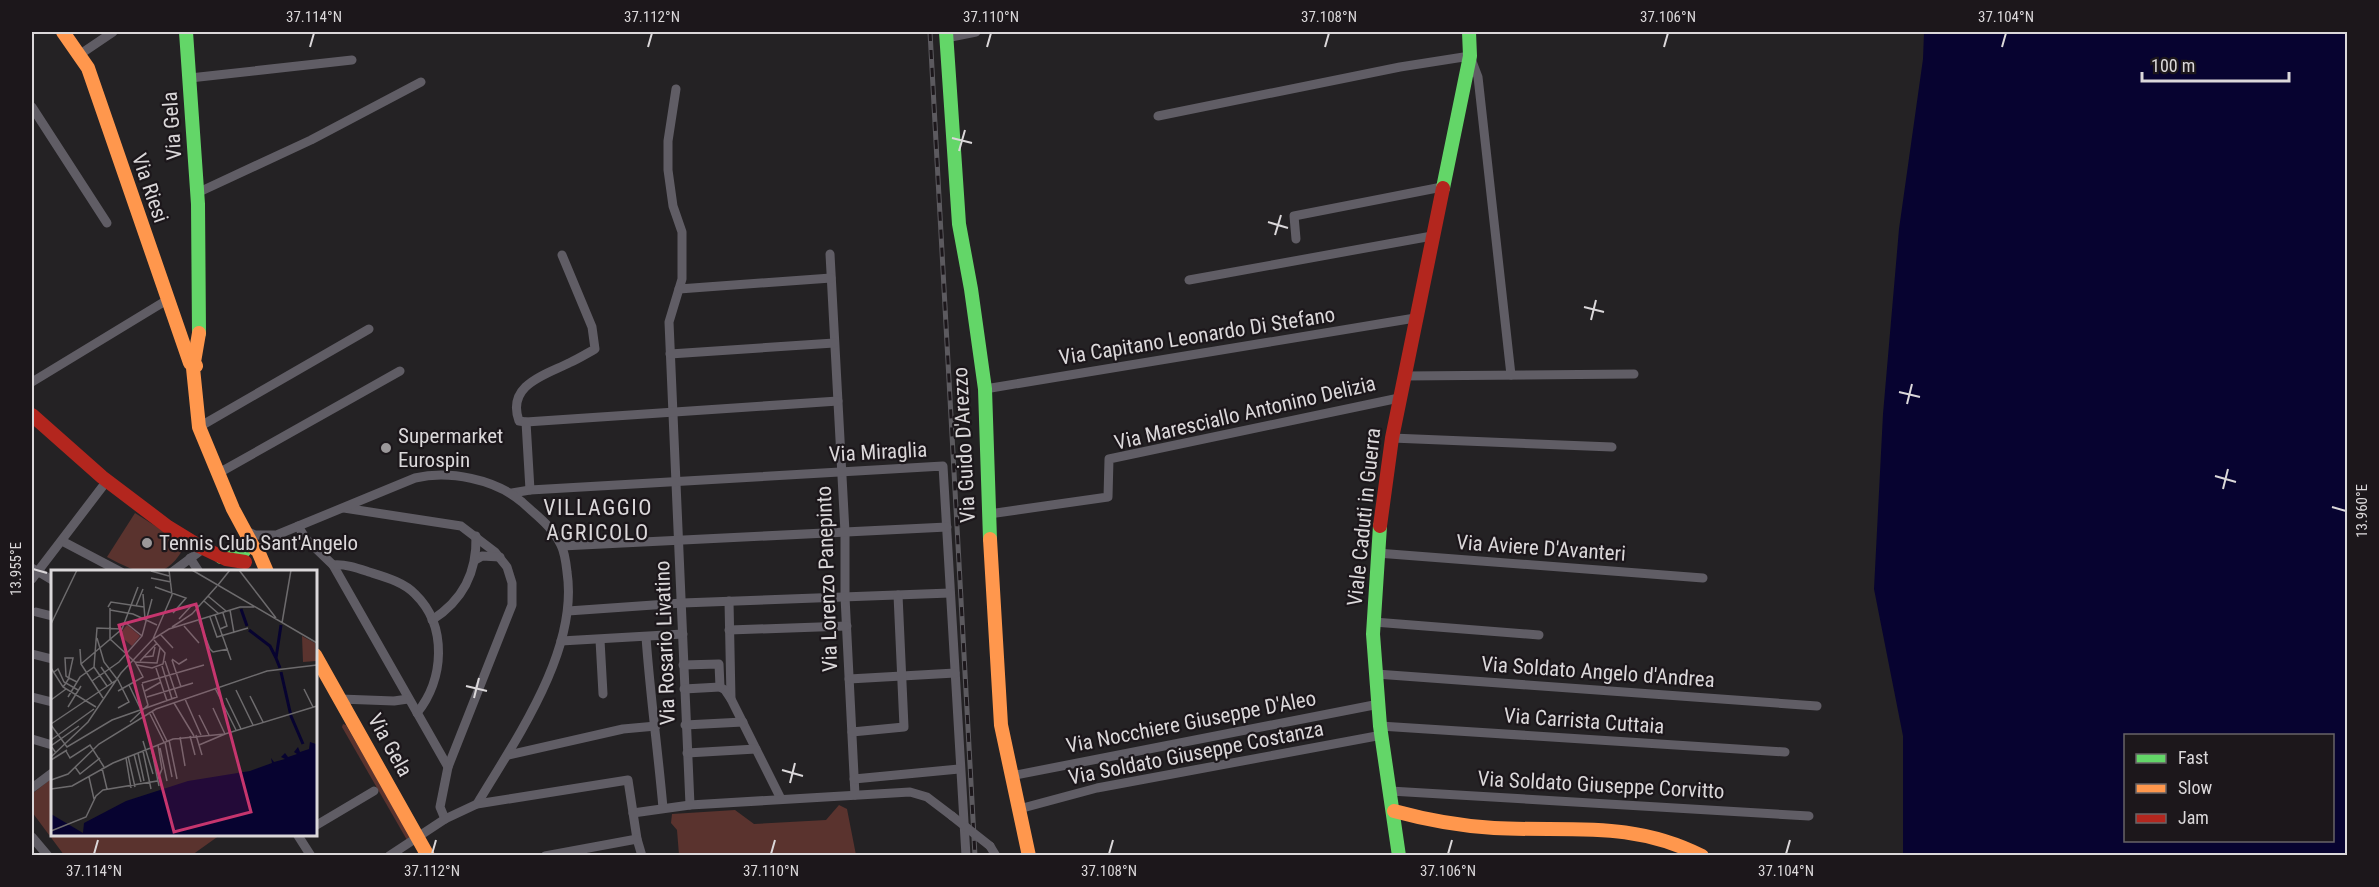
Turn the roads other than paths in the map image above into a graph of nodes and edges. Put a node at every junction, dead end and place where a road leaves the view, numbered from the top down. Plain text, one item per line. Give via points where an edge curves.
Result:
1 (63, 32) edge
2 (113, 32) edge
3 (186, 32) edge
4 (976, 32) edge
5 (1469, 32) edge
6 (946, 34) edge
7 (79, 55) junction
8 (1470, 56) junction
9 (352, 60) dead end
10 (190, 78) junction
11 (421, 82) dead end
12 (676, 89) dead end
13 (32, 107) edge
14 (1158, 116) dead end
15 (1442, 187) junction
16 (197, 193) junction
17 (107, 223) dead end
18 (1432, 236) junction
19 (1296, 239) dead end
20 (830, 254) dead end
21 (562, 255) dead end
22 (831, 278) junction
23 (1189, 280) dead end
24 (679, 289) junction
25 (167, 300) junction
26 (1415, 318) junction
27 (369, 329) dead end
28 (834, 343) junction
29 (670, 354) junction
30 (192, 364) junction
31 (400, 370) dead end
32 (1634, 374) dead end
33 (1511, 375) junction
34 (1404, 376) junction
35 (32, 382) edge
36 (985, 389) junction
37 (1400, 398) junction
38 (838, 401) junction
39 (673, 412) junction
40 (32, 415) edge
41 (526, 422) junction
42 (199, 428) junction
43 (1392, 438) junction
44 (1612, 447) dead end
45 (841, 472) junction
46 (217, 474) junction
47 (106, 482) junction
48 (676, 482) junction
49 (530, 490) junction
50 (512, 493) junction
51 (344, 508) junction
52 (989, 514) junction
53 (298, 526) junction
54 (947, 526) junction
55 (243, 529) junction
56 (845, 532) junction
57 (279, 534) junction
58 (476, 536) junction
59 (62, 541) junction
60 (679, 541) junction
61 (562, 546) junction
62 (203, 549) junction
63 (1377, 553) junction
64 (251, 554) junction
65 (500, 557) junction
66 (190, 558) junction
67 (475, 560) junction
68 (333, 565) junction
69 (35, 569) edge
70 (117, 570) edge
71 (175, 570) edge
72 (198, 570) edge
73 (260, 570) edge
74 (265, 570) edge
75 (1703, 578) dead end
76 (32, 579) edge
77 (51, 579) edge
78 (950, 592) junction
79 (898, 595) junction
80 (845, 597) junction
81 (729, 601) junction
82 (682, 603) junction
83 (568, 611) junction
84 (36, 612) dead end
85 (51, 616) edge
86 (432, 620) junction
87 (1374, 622) junction
88 (847, 626) junction
89 (729, 630) junction
90 (683, 634) junction
91 (1539, 635) dead end
92 (646, 637) junction
93 (600, 639) junction
94 (561, 641) junction
95 (32, 654) edge
96 (316, 657) edge
97 (51, 659) edge
98 (683, 665) junction
99 (955, 673) junction
100 (1376, 674) junction
101 (902, 675) junction
102 (849, 679) junction
103 (720, 687) junction
104 (684, 689) junction
105 (603, 694) dead end
106 (32, 697) edge
107 (340, 699) junction
108 (408, 699) junction
109 (731, 699) junction
110 (51, 702) edge
111 (1379, 704) junction
112 (1817, 706) dead end
113 (417, 713) junction
114 (742, 722) junction
115 (685, 725) junction
116 (656, 726) junction
117 (1381, 730) junction
118 (852, 732) junction
119 (32, 739) edge
120 (51, 745) edge
121 (756, 749) junction
122 (1785, 752) dead end
123 (687, 753) junction
124 (508, 755) junction
125 (448, 767) junction
126 (959, 769) junction
127 (51, 774) edge
128 (1011, 776) junction
129 (854, 779) junction
130 (32, 788) edge
131 (374, 790) dead end
132 (1390, 791) junction
133 (855, 795) junction
134 (781, 799) junction
135 (477, 804) junction
136 (690, 805) junction
137 (663, 808) junction
138 (1019, 810) junction
139 (1394, 811) junction
140 (633, 813) junction
141 (1809, 816) dead end
142 (446, 819) junction
143 (316, 825) edge
144 (299, 836) edge
145 (32, 837) edge
146 (418, 837) junction
147 (637, 839) junction
148 (48, 855) edge
149 (311, 855) edge
150 (389, 855) edge
151 (429, 855) edge
152 (545, 855) edge
153 (642, 855) edge
154 (966, 855) edge
155 (996, 855) edge
156 (1029, 855) edge
157 (1399, 855) edge
158 (1702, 855) edge

1 - 7 street, Via Riesi
2 - 7 street
3 - 10 street, Via Gela
4 - 6 street
5 - 8 street, Viale Caduti in Guerra
6 - 36 street, Via Guido D'Arezzo via 959,224
7 - 25 street, Via Riesi via 88,68
8 - 14 street
8 - 15 street, Viale Caduti in Guerra
8 - 33 street via 1478,77
9 - 10 street
10 - 16 street, Via Gela
11 - 16 street via 311,140
12 - 24 street, Via Rosario Livatino via 668,170 673,206 682,232
13 - 17 street
15 - 18 street, Viale Caduti in Guerra
15 - 19 street via 1294,216
16 - 30 street, Via Gela via 199,331
18 - 23 street
18 - 26 street, Viale Caduti in Guerra
20 - 22 street, Via Lorenzo Panepinto
21 - 41 street via 592,327 595,349 534,379 525,388 515,410 519,421
22 - 24 street
22 - 28 street, Via Lorenzo Panepinto
24 - 29 street, Via Rosario Livatino via 669,322
25 - 30 street, Via Riesi
25 - 35 street
26 - 34 street, Viale Caduti in Guerra
26 - 36 street, Via Capitano Leonardo Di Stefano
27 - 42 street
28 - 29 street
28 - 38 street, Via Lorenzo Panepinto
29 - 39 street, Via Rosario Livatino
30 - 42 street, Via Gela
31 - 46 street
32 - 33 street
33 - 34 street
34 - 37 street, Viale Caduti in Guerra
36 - 52 street, Via Guido D'Arezzo
37 - 43 street, Viale Caduti in Guerra
37 - 52 street, Via Maresciallo Antonino Delizia via 1109,459 1108,497
38 - 39 street
38 - 45 street, Via Lorenzo Panepinto
39 - 41 street
39 - 48 street, Via Rosario Livatino
40 - 47 street
41 - 49 street
42 - 46 street, Via Gela
43 - 44 street
43 - 63 street, Viale Caduti in Guerra
45 - 48 street, Via Miraglia
45 - 54 street, Via Miraglia via 943,466
45 - 56 street, Via Lorenzo Panepinto
46 - 55 street, Via Gela
47 - 59 street
47 - 62 street
48 - 49 street, Via Miraglia
48 - 60 street, Via Rosario Livatino
49 - 50 street, Via Miraglia
50 - 51 street via 462,477 429,475
50 - 61 street via 545,520
51 - 53 street
51 - 58 street via 461,526
52 - 128 street, Via Guido D'Arezzo via 1000,715
53 - 57 street
53 - 68 street
54 - 56 street
54 - 78 street, Via Miraglia
55 - 57 street via 255,535
55 - 64 street, Via Gela
56 - 60 street
56 - 80 street, Via Lorenzo Panepinto
57 - 64 street
58 - 65 street
58 - 67 street
59 - 69 street
59 - 70 street
60 - 61 street
60 - 82 street, Via Rosario Livatino
61 - 83 street via 568,578
62 - 64 street via 221,557
62 - 66 street
63 - 75 street, Via Aviere D'Avanteri
63 - 87 street, Viale Caduti in Guerra
64 - 73 street
64 - 74 street, Via Gela
65 - 67 street via 482,556
65 - 125 street via 512,583 512,605
66 - 71 street
66 - 72 street
67 - 86 street via 457,599 449,610
68 - 86 street via 343,564 407,587 420,599
68 - 108 street
69 - 76 street
69 - 77 street
78 - 79 street
78 - 99 street, Via Miraglia
79 - 80 street
79 - 101 street
80 - 81 street
80 - 88 street, Via Lorenzo Panepinto
81 - 82 street
81 - 89 street
82 - 83 street
82 - 90 street, Via Rosario Livatino
83 - 94 street
84 - 85 street
86 - 113 street via 439,650 438,667 431,690
87 - 91 street
87 - 100 street, Viale Caduti in Guerra
88 - 89 street
88 - 102 street, Via Lorenzo Panepinto
89 - 109 street
90 - 92 street
90 - 98 street, Via Rosario Livatino
92 - 93 street
92 - 116 street
93 - 94 street
93 - 105 street
94 - 124 street
95 - 97 street
96 - 107 street, Via Gela
98 - 103 street via 719,664
98 - 104 street, Via Rosario Livatino
99 - 101 street
99 - 126 street, Via Miraglia
100 - 111 street, Viale Caduti in Guerra
100 - 112 street, Via Soldato Angelo d'Andrea
101 - 102 street
101 - 118 street via 904,727
102 - 118 street, Via Lorenzo Panepinto
103 - 104 street
103 - 109 street
104 - 115 street, Via Rosario Livatino
106 - 110 street
107 - 108 street
107 - 146 street, Via Gela
108 - 113 street
109 - 114 street
111 - 117 street, Viale Caduti in Guerra
111 - 128 street, Via Nocchiere Giuseppe D'Aleo
113 - 125 street
114 - 115 street
114 - 121 street
115 - 123 street, Via Rosario Livatino
116 - 124 street via 623,729
116 - 137 street
117 - 122 street, Via Carrista Cuttaia
117 - 132 street, Viale Caduti in Guerra
117 - 138 street, Via Soldato Giuseppe Costanza via 1097,788
118 - 129 street, Via Lorenzo Panepinto
119 - 120 street
121 - 123 street
121 - 134 street
123 - 136 street, Via Rosario Livatino
124 - 135 street
125 - 142 street via 441,807
126 - 129 street
126 - 154 street, Via Miraglia
127 - 130 street
128 - 138 street, Via Guido D'Arezzo
129 - 133 street, Via Lorenzo Panepinto
131 - 143 street
132 - 139 street, Viale Caduti in Guerra
132 - 141 street, Via Soldato Giuseppe Corvitto
133 - 134 street
133 - 155 street, bridge via 910,792 927,797 990,846
134 - 136 street
135 - 140 street via 628,780
135 - 142 street
136 - 137 street
137 - 140 street
138 - 156 street, Via Guido D'Arezzo
139 - 157 street, Viale Caduti in Guerra
139 - 158 street via 1434,822 1493,828 1643,834
140 - 147 street
142 - 146 street
144 - 149 street
145 - 148 street
146 - 150 street
146 - 151 street, Via Gela
147 - 152 street
147 - 153 street

